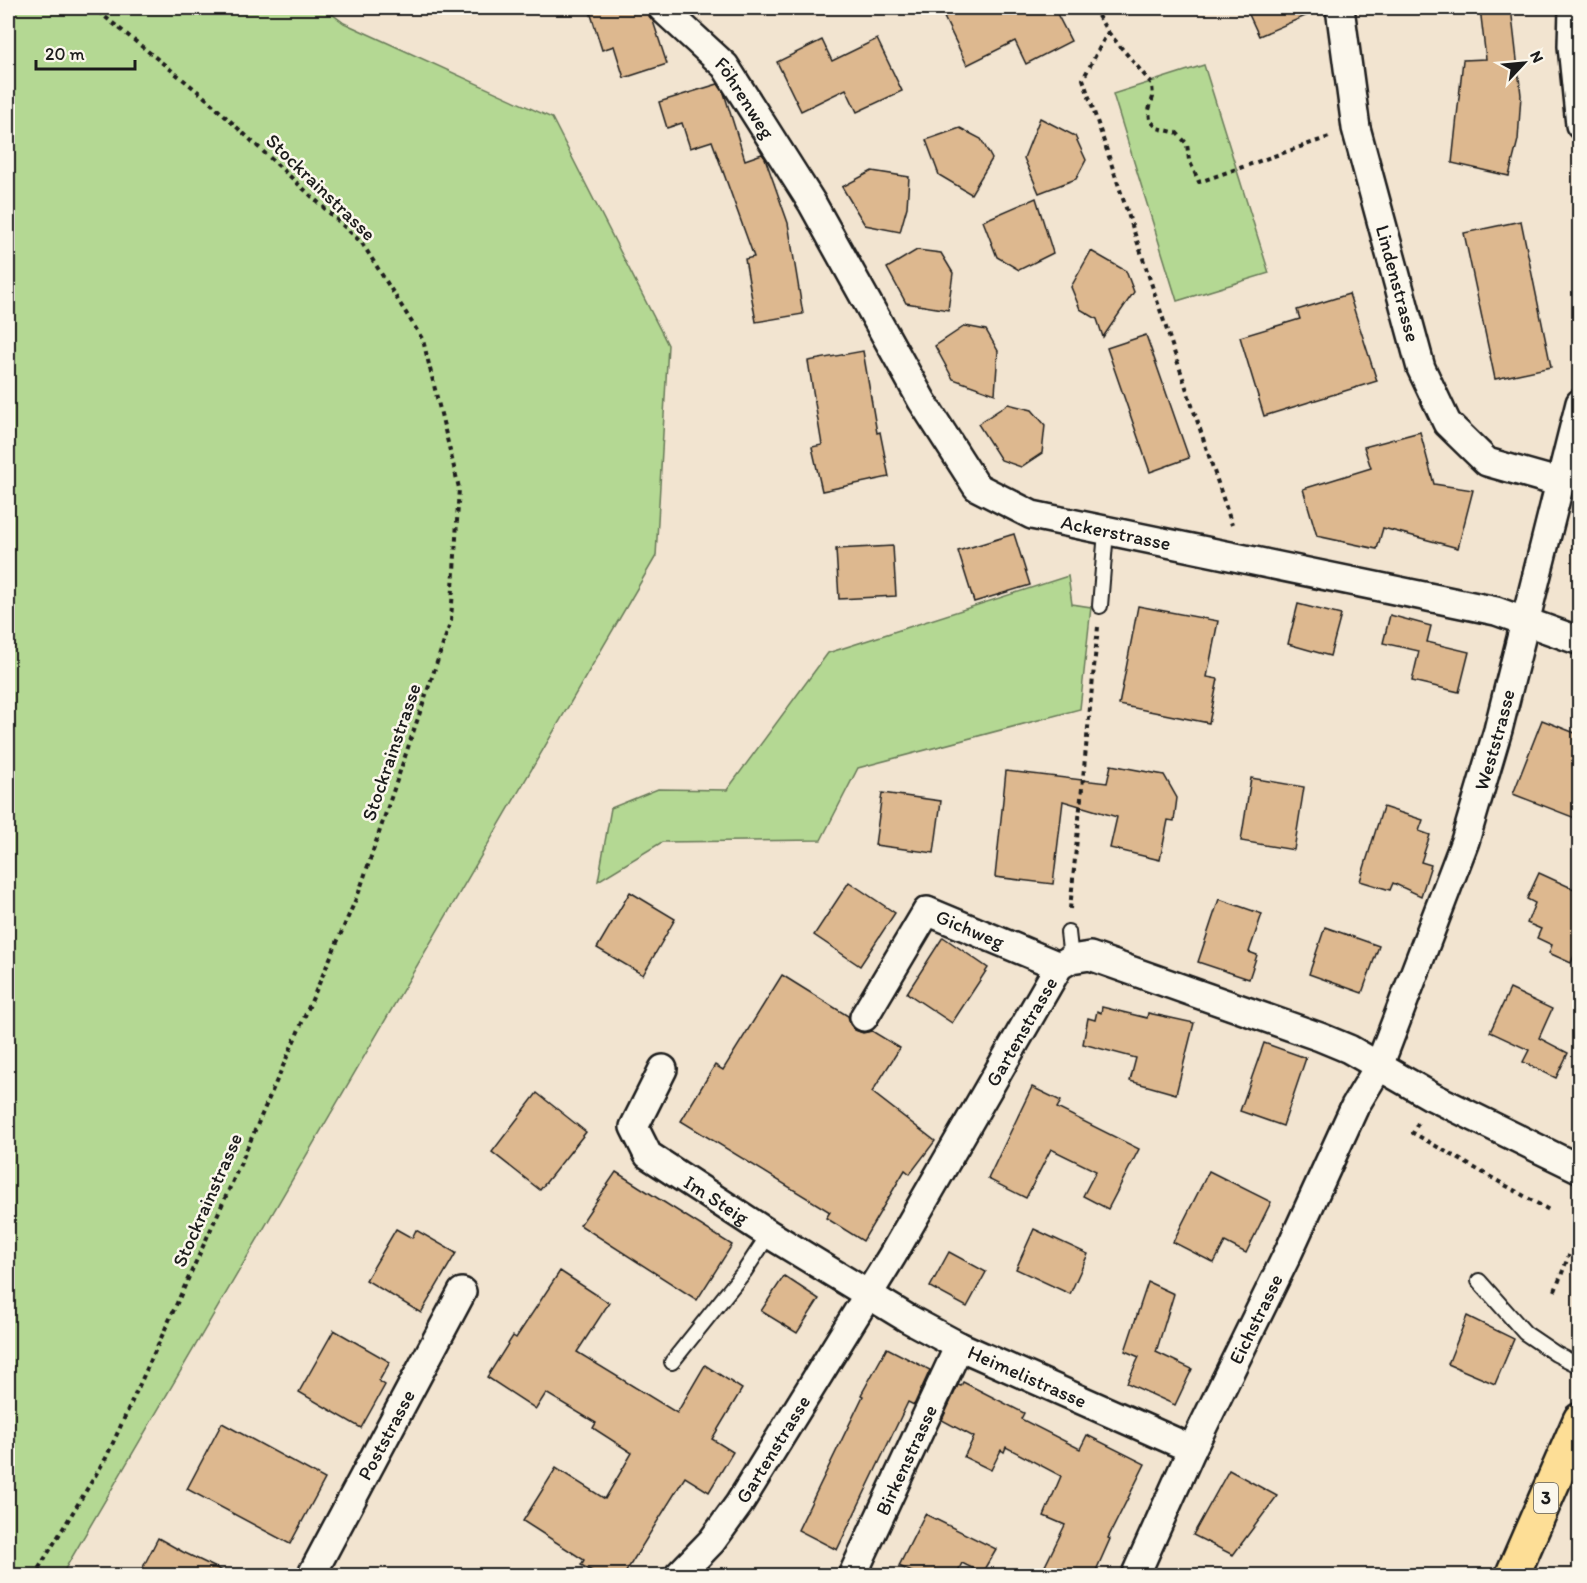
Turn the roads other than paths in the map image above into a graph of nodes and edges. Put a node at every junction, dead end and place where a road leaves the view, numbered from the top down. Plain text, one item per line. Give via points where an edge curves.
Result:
1 (662, 8) edge
2 (1340, 8) edge
3 (1573, 8) edge
4 (1580, 125) edge
5 (812, 203) joint
6 (1580, 403) edge
7 (1561, 483) junction
8 (1106, 531) junction
9 (1100, 606) road end
10 (1526, 621) junction
11 (1580, 641) edge
12 (1068, 932) road end
13 (1065, 962) junction
14 (864, 1017) dead end
15 (1379, 1066) junction
16 (663, 1069) dead end
17 (1580, 1169) edge
18 (769, 1234) junction
19 (1479, 1281) dead end
20 (462, 1292) dead end
21 (867, 1294) junction
22 (959, 1346) junction
23 (672, 1362) dead end
24 (1580, 1365) edge
25 (1580, 1420) edge
26 (1192, 1449) junction
27 (311, 1575) edge
28 (678, 1575) edge
29 (852, 1575) edge
30 (1135, 1575) edge
31 (1512, 1575) edge

1 - 5 street, Föhrenweg via 725,66
2 - 7 street, Lindenstrasse via 1356,128 1421,368 1447,423 1487,462
3 - 4 street via 1572,46
5 - 8 street, Ackerstrasse via 922,401 978,487 1032,515
6 - 7 street, Weststrasse
7 - 10 street, Weststrasse
8 - 9 lane
8 - 10 street, Ackerstrasse via 1496,611
10 - 11 street, Ackerstrasse
10 - 15 street, Weststrasse via 1465,841
12 - 13 lane
13 - 14 street, Gichweg via 927,911
13 - 15 street, Gartenstrasse via 1089,956 1101,959 1320,1037
13 - 21 street, Gartenstrasse
15 - 17 street, Gartenstrasse
15 - 26 street, Eichstrasse via 1355,1106
16 - 18 street, Im Steig via 634,1127 648,1155
18 - 21 street, Im Steig
18 - 23 lane via 744,1272
19 - 24 lane via 1525,1333
20 - 27 street, Poststrasse
21 - 22 street, Heimelistrasse
21 - 28 street, Gartenstrasse via 738,1504 712,1540
22 - 26 street, Heimelistrasse
22 - 29 street, Birkenstrasse
25 - 31 main road, 3
26 - 30 street, Eichstrasse

